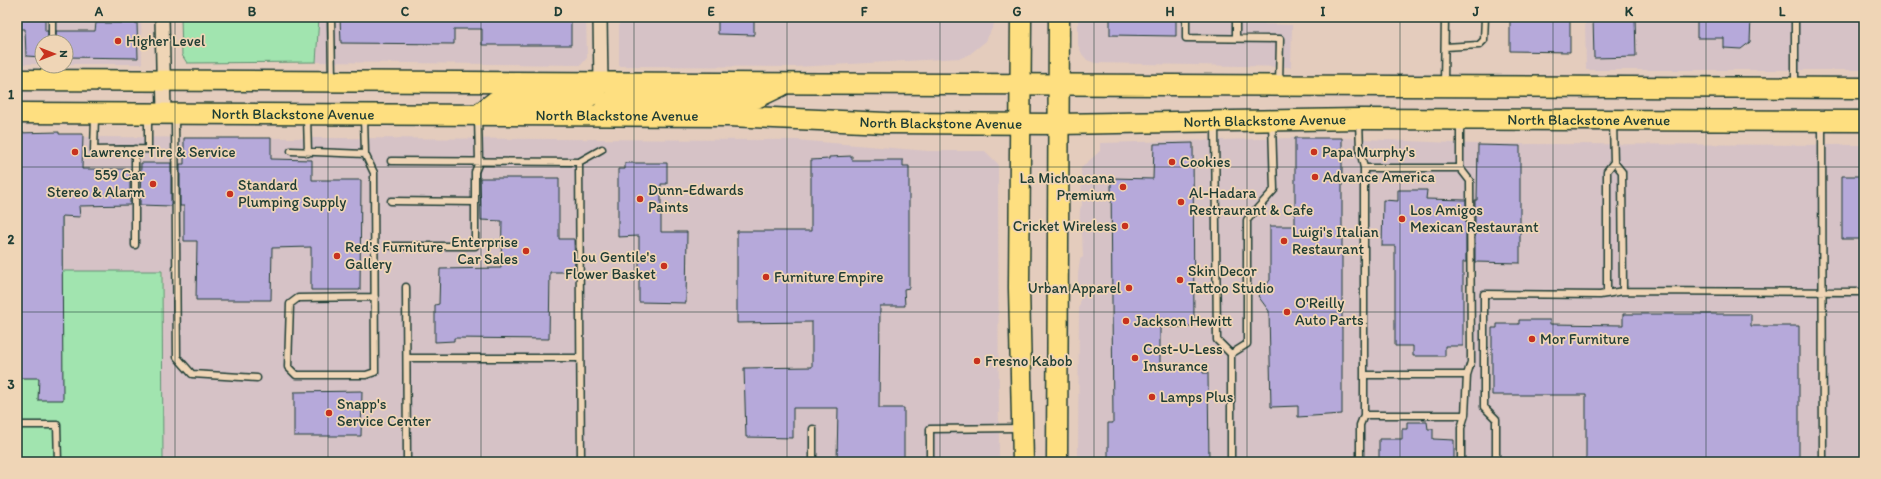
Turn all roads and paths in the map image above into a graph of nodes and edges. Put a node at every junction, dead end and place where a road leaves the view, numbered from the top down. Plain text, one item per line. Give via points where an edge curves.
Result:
1 (52, 17) edge
2 (162, 17) edge
3 (331, 17) edge
4 (600, 17) edge
5 (1021, 17) edge
6 (1058, 17) edge
7 (1186, 17) edge
8 (1236, 17) edge
9 (1445, 17) edge
10 (1485, 17) edge
11 (1795, 17) edge
12 (52, 34) edge
13 (1236, 38) junction
14 (1445, 47) junction
15 (48, 74) edge
16 (67, 74) edge
17 (17, 80) edge
18 (163, 81) junction
19 (332, 82) junction
20 (601, 83) junction
21 (785, 84) junction
22 (1020, 85) junction
23 (1058, 85) junction
24 (1278, 85) junction
25 (1444, 86) junction
26 (1795, 88) junction
27 (1864, 88) edge
28 (17, 113) edge
29 (95, 113) junction
30 (162, 113) junction
31 (307, 114) junction
32 (363, 114) junction
33 (478, 115) junction
34 (602, 115) junction
35 (1359, 118) junction
36 (1613, 119) junction
37 (1272, 120) junction
38 (1460, 120) junction
39 (1822, 121) junction
40 (1864, 121) edge
41 (1215, 122) junction
42 (1021, 123) junction
43 (1058, 124) junction
44 (135, 149) junction
45 (602, 149) dead end
46 (291, 151) dead end
47 (308, 153) junction
48 (365, 154) junction
49 (391, 161) dead end
50 (479, 162) junction
51 (579, 162) junction
52 (1614, 162) junction
53 (1364, 168) junction
54 (1460, 168) junction
55 (391, 201) dead end
56 (475, 202) junction
57 (135, 245) dead end
58 (392, 246) dead end
59 (406, 287) dead end
60 (1623, 291) junction
61 (1822, 292) junction
62 (1864, 292) edge
63 (1608, 294) junction
64 (375, 297) junction
65 (1231, 354) junction
66 (407, 358) junction
67 (580, 358) junction
68 (1364, 375) junction
69 (1467, 375) junction
70 (257, 378) dead end
71 (1364, 415) junction
72 (1465, 415) junction
73 (17, 425) edge
74 (813, 428) dead end
75 (1022, 428) junction
76 (58, 462) edge
77 (407, 462) edge
78 (581, 462) edge
79 (813, 462) edge
80 (930, 462) edge
81 (1023, 462) edge
82 (1057, 462) edge
83 (1231, 462) edge
84 (1360, 462) edge
85 (1461, 462) edge
86 (1496, 462) edge
87 (1823, 462) edge

1 - 12 lane
2 - 18 street
3 - 19 lane
4 - 20 street
5 - 22 main road
6 - 23 main road
7 - 13 lane via 1186,38
8 - 13 lane
9 - 14 lane
10 - 14 lane via 1484,40 1479,45
11 - 26 lane
13 - 24 lane via 1280,38
14 - 25 lane
15 - 17 main road
16 - 18 main road
18 - 19 main road
18 - 30 street
19 - 20 main road
20 - 21 main road
20 - 33 main road via 593,94 583,100 496,101
21 - 22 main road
21 - 34 main road via 756,98 618,98 610,101
22 - 23 main road
22 - 42 main road
23 - 24 main road
23 - 43 main road
24 - 25 main road
25 - 26 main road
26 - 27 main road
28 - 29 main road, North Blackstone Avenue
29 - 30 main road, North Blackstone Avenue
29 - 44 lane via 94,150
30 - 31 main road, North Blackstone Avenue
30 - 44 lane via 148,149
30 - 70 lane via 177,358 192,374
31 - 32 main road, North Blackstone Avenue
31 - 47 lane
32 - 33 main road, North Blackstone Avenue
32 - 48 lane
33 - 34 main road, North Blackstone Avenue
33 - 50 lane
34 - 42 main road, North Blackstone Avenue via 729,116 886,123
35 - 37 main road, North Blackstone Avenue
35 - 38 main road, North Blackstone Avenue
35 - 53 lane via 1360,150
36 - 38 main road, North Blackstone Avenue
36 - 39 main road, North Blackstone Avenue
36 - 52 lane
37 - 41 main road, North Blackstone Avenue
37 - 65 lane via 1274,190 1246,220 1247,344
38 - 54 lane
39 - 40 main road, North Blackstone Avenue
39 - 61 lane
41 - 43 main road, North Blackstone Avenue
41 - 65 lane via 1217,340
42 - 43 main road, North Blackstone Avenue
42 - 75 main road via 1019,288
43 - 82 main road
44 - 57 lane
45 - 51 lane
46 - 47 lane
47 - 48 lane
48 - 64 lane via 374,173
49 - 50 lane
50 - 51 lane
50 - 56 lane via 474,172
51 - 67 lane
52 - 60 lane via 1622,172
52 - 63 lane via 1606,171
53 - 54 lane
53 - 68 lane
54 - 69 lane via 1470,181 1471,362
55 - 56 lane
56 - 58 lane via 474,246
59 - 66 lane
60 - 61 lane
60 - 63 lane
61 - 62 lane
61 - 87 lane
63 - 86 lane via 1484,294 1484,407 1496,419
64 - 64 lane via 375,372 366,375 296,375 288,367 290,304 298,298
65 - 83 lane
66 - 67 lane
66 - 77 lane
67 - 78 lane
68 - 69 lane
68 - 71 lane
69 - 72 lane
71 - 72 lane
71 - 84 lane via 1360,425
72 - 85 lane via 1461,428
73 - 76 lane via 58,425
74 - 79 lane
75 - 80 lane via 930,428
75 - 81 main road

